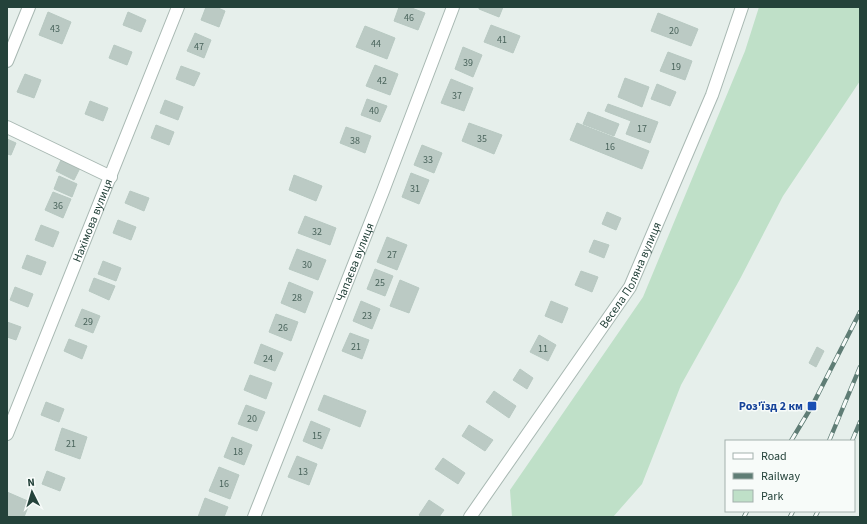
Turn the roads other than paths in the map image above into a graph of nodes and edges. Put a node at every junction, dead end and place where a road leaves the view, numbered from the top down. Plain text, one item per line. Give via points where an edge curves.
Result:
1 (29, 7) edge
2 (178, 7) edge
3 (453, 7) edge
4 (742, 7) edge
5 (7, 60) edge
6 (7, 127) edge
7 (111, 177) junction
8 (7, 434) edge
9 (254, 517) edge
10 (470, 517) edge

1 - 5 street
2 - 7 street, Нахімова вулиця
3 - 9 street, Чапаєва вулиця
4 - 10 street, Весела Поляна вулиця via 712,95 630,287
6 - 7 street
7 - 8 street, Нахімова вулиця

